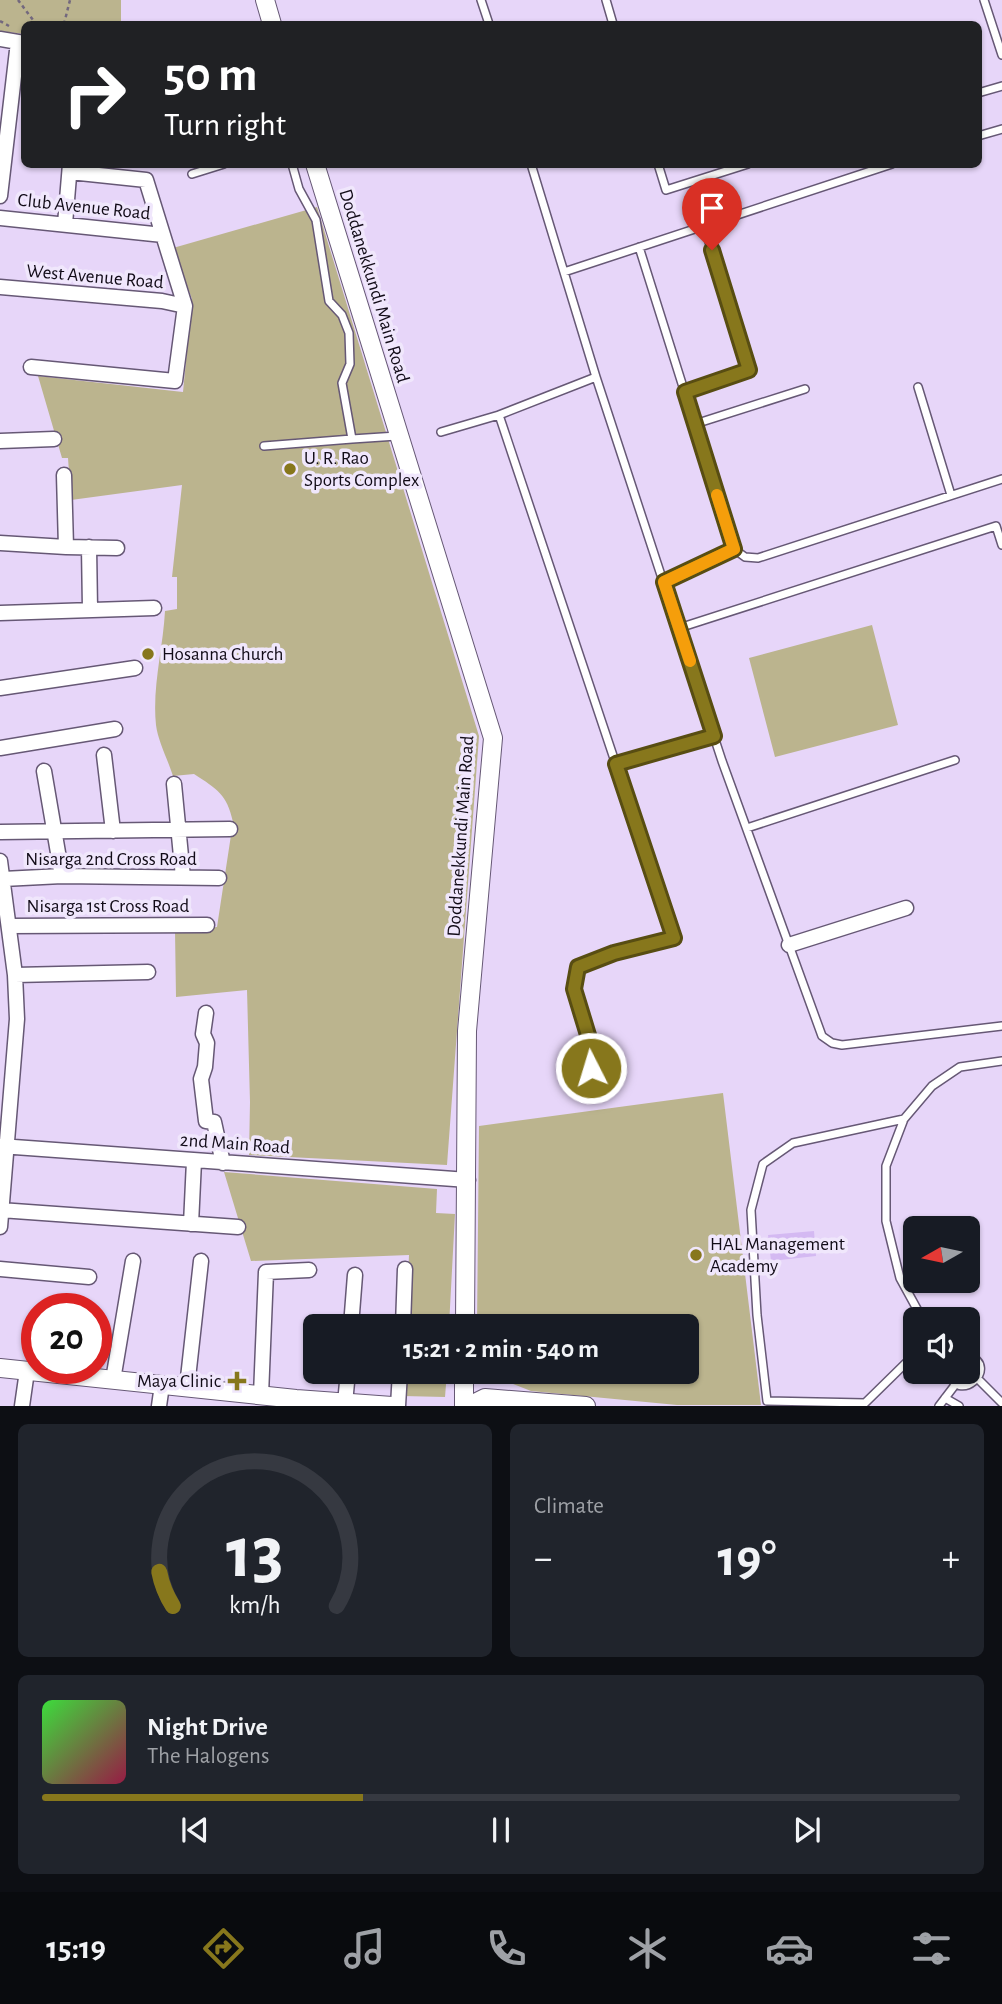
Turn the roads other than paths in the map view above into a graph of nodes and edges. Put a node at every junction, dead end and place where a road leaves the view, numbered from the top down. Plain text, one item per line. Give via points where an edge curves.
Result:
1 (265, 0) edge
2 (606, 0) edge
3 (984, 0) edge
4 (484, 1) edge
5 (271, 21) edge
6 (488, 21) edge
7 (612, 21) edge
8 (0, 39) edge
9 (21, 43) edge
10 (1002, 55) edge
11 (1002, 86) edge
12 (982, 92) edge
13 (1002, 129) edge
14 (982, 135) edge
15 (70, 168) edge
16 (211, 168) edge
17 (293, 168) edge
18 (316, 168) edge
19 (532, 168) edge
20 (659, 168) edge
21 (735, 168) edge
22 (880, 168) edge
23 (192, 174) dead end
24 (0, 196) edge
25 (0, 218) edge
26 (65, 224) junction
27 (704, 226) junction
28 (163, 234) junction
29 (639, 247) junction
30 (564, 272) junction
31 (0, 287) edge
32 (185, 306) junction
33 (31, 367) dead end
34 (596, 377) junction
35 (918, 387) dead end
36 (805, 389) dead end
37 (685, 392) junction
38 (499, 415) junction
39 (695, 424) junction
40 (441, 432) dead end
41 (398, 436) junction
42 (54, 439) dead end
43 (352, 439) junction
44 (0, 442) edge
45 (264, 446) dead end
46 (64, 475) dead end
47 (1002, 478) edge
48 (951, 495) junction
49 (999, 525) edge
50 (0, 543) edge
51 (1002, 545) edge
52 (66, 547) junction
53 (89, 547) junction
54 (117, 548) dead end
55 (734, 549) junction
56 (664, 582) junction
57 (154, 608) dead end
58 (90, 609) junction
59 (0, 613) edge
60 (679, 628) junction
61 (135, 668) dead end
62 (0, 688) edge
63 (115, 729) dead end
64 (714, 736) junction
65 (0, 748) edge
66 (104, 755) dead end
67 (955, 760) dead end
68 (616, 764) junction
69 (44, 771) dead end
70 (174, 784) dead end
71 (747, 828) junction
72 (230, 829) dead end
73 (54, 830) junction
74 (179, 830) junction
75 (113, 831) junction
76 (0, 832) edge
77 (0, 861) edge
78 (62, 876) junction
79 (183, 877) junction
80 (219, 878) dead end
81 (3, 879) junction
82 (906, 908) dead end
83 (207, 925) dead end
84 (9, 926) junction
85 (789, 945) junction
86 (148, 972) dead end
87 (15, 975) junction
88 (205, 1013) dead end
89 (1002, 1026) edge
90 (1002, 1061) edge
91 (565, 1075) dead end
92 (904, 1119) junction
93 (3, 1146) edge
94 (194, 1161) junction
95 (223, 1163) junction
96 (468, 1180) junction
97 (1, 1210) edge
98 (191, 1224) junction
99 (0, 1227) edge
100 (238, 1227) dead end
101 (133, 1261) dead end
102 (201, 1261) dead end
103 (0, 1269) edge
104 (405, 1269) dead end
105 (309, 1270) dead end
106 (355, 1275) dead end
107 (89, 1277) dead end
108 (915, 1307) edge
109 (352, 1314) edge
110 (403, 1314) edge
111 (465, 1314) edge
112 (980, 1364) edge
113 (903, 1366) edge
114 (0, 1368) edge
115 (21, 1370) edge
116 (113, 1380) joint
117 (980, 1381) joint
118 (25, 1384) edge
119 (350, 1384) edge
120 (399, 1384) edge
121 (464, 1384) edge
122 (977, 1384) edge
123 (162, 1385) junction
124 (955, 1385) joint
125 (187, 1387) junction
126 (261, 1395) junction
127 (945, 1398) junction
128 (228, 1399) edge
129 (295, 1402) edge
130 (1002, 1403) edge
131 (352, 1404) edge
132 (22, 1405) edge
133 (159, 1405) edge
134 (392, 1405) edge
135 (398, 1405) edge
136 (464, 1405) edge
137 (469, 1405) edge
138 (586, 1405) edge
139 (939, 1405) edge
140 (959, 1405) edge

1 - 5 street
2 - 7 lane
3 - 10 lane
4 - 6 lane
8 - 9 street
9 - 24 street
11 - 12 lane
13 - 14 lane
15 - 26 street
15 - 28 street via 146,180
16 - 23 lane
17 - 43 lane via 316,220 329,301 342,315 349,333 350,363 342,383
18 - 41 street, Doddanekkundi Main Road
19 - 30 lane
20 - 21 lane via 666,190
22 - 27 lane
25 - 26 street, Club Avenue Road
26 - 28 street, Club Avenue Road
27 - 29 lane
27 - 37 lane via 749,370
28 - 32 street
29 - 30 lane
29 - 37 lane
30 - 34 lane
31 - 32 street, West Avenue Road
32 - 33 street via 175,380
34 - 38 lane
34 - 56 lane
35 - 48 lane
36 - 39 lane
37 - 39 lane
38 - 40 lane
38 - 68 lane
39 - 55 lane
41 - 43 lane
41 - 96 street, Doddanekkundi Main Road via 493,738 467,1031
42 - 44 street
43 - 45 lane
46 - 52 street
47 - 48 lane
48 - 55 lane via 758,558 745,557
49 - 51 lane
49 - 60 lane
50 - 52 street
52 - 53 street
53 - 54 street
53 - 58 street
55 - 56 lane
56 - 60 lane
57 - 58 street
58 - 59 street
60 - 64 lane
61 - 62 street
63 - 65 street
64 - 68 lane
64 - 71 lane
66 - 75 street
67 - 71 lane
68 - 91 lane via 674,938 578,967 574,989 588,1035 591,1068
69 - 73 street
70 - 74 street
71 - 85 lane
72 - 74 street
73 - 75 street
73 - 76 street
73 - 78 street
74 - 75 street
74 - 79 street
77 - 81 street
78 - 79 street, Nisarga 2nd Cross Road
78 - 81 street, Nisarga 2nd Cross Road
79 - 80 street, Nisarga 2nd Cross Road
81 - 84 street
82 - 85 street
83 - 84 street, Nisarga 1st Cross Road
84 - 87 street
85 - 89 lane via 822,1036 832,1043
86 - 87 street
87 - 93 street via 17,1018
88 - 95 street via 207,1044 201,1079 206,1121 214,1122
90 - 92 lane via 960,1067 932,1086
92 - 108 lane via 886,1166 886,1221 900,1278
92 - 113 lane via 793,1143 763,1164 751,1210 767,1401 865,1403
93 - 94 street, 2nd Main Road
93 - 97 street
94 - 95 street, 2nd Main Road
94 - 98 street
95 - 96 street, 2nd Main Road
96 - 111 street, Doddanekkundi Main Road
97 - 98 street
97 - 99 street
98 - 100 street
101 - 116 street
102 - 125 street
103 - 107 street
104 - 110 street
105 - 126 street via 266,1272
106 - 109 street
112 - 117 lane
114 - 115 street
116 - 123 street
117 - 130 lane
118 - 132 street
119 - 131 street
120 - 135 street
121 - 136 street
122 - 124 lane via 966,1389
123 - 125 street
123 - 133 street
124 - 127 lane
125 - 128 street
126 - 128 street
126 - 129 street
127 - 139 lane
127 - 140 lane
129 - 131 street
131 - 134 street
137 - 138 street via 485,1398

